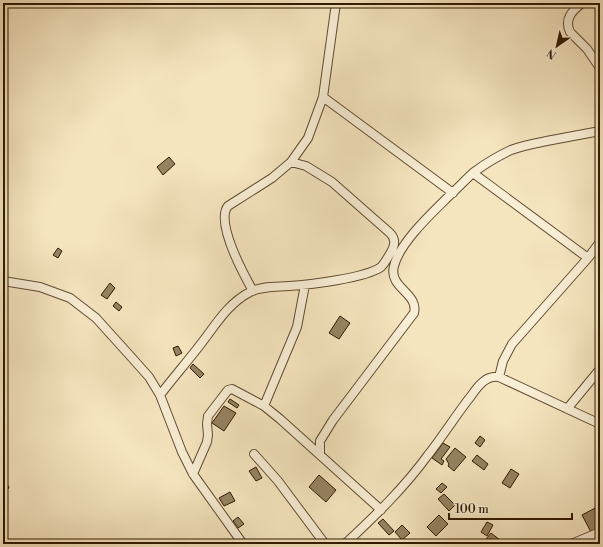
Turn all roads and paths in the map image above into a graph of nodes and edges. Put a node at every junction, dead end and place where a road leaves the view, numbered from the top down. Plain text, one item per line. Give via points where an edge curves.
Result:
1 (336, 3) edge
2 (582, 3) edge
3 (600, 68) edge
4 (323, 97) junction
5 (600, 131) edge
6 (291, 162) junction
7 (473, 173) junction
8 (453, 193) junction
9 (600, 242) edge
10 (588, 258) junction
11 (3, 281) edge
12 (305, 285) junction
13 (252, 291) junction
14 (600, 369) edge
15 (499, 377) junction
16 (160, 395) junction
17 (264, 406) junction
18 (567, 409) junction
19 (600, 424) edge
20 (254, 454) dead end
21 (320, 454) junction
22 (193, 474) junction
23 (381, 510) junction
24 (600, 532) edge
25 (243, 544) edge
26 (325, 544) edge
27 (345, 544) edge
28 (571, 544) edge

1 - 4 street
2 - 3 street via 570,15 568,28
4 - 6 street via 308,138
4 - 8 street
5 - 7 street via 524,146 500,155
6 - 12 street via 306,166 332,182 394,239 393,249 384,264 374,270
6 - 13 street via 272,178 228,206 224,212 224,221 234,254
7 - 8 street
7 - 10 street
8 - 21 street via 410,237 398,257 393,268 394,277 396,283 413,300 414,313 329,426 320,441
9 - 10 street
10 - 15 street via 512,344 503,361
11 - 16 street via 40,287 70,298 96,318 149,377
12 - 13 street
12 - 17 street via 297,327
13 - 16 street via 222,316
14 - 18 street
15 - 18 street
15 - 23 street via 494,376 480,383 428,456
16 - 22 street
17 - 21 street
17 - 22 street via 234,389 229,389 208,416 208,439
18 - 19 street
20 - 26 street via 278,481
21 - 23 street
22 - 25 street
23 - 27 street
24 - 28 street

